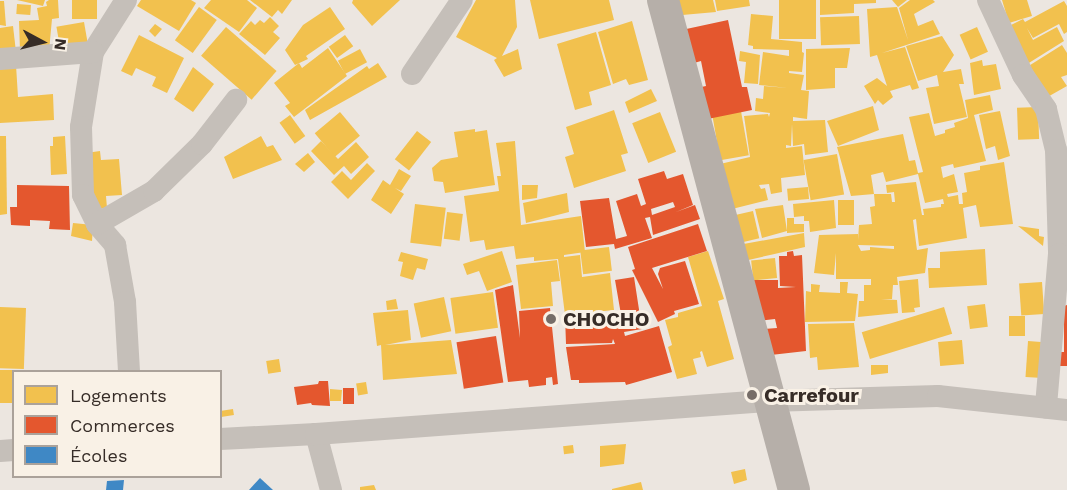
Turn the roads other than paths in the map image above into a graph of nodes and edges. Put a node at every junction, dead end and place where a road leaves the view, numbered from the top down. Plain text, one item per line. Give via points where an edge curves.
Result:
1 (126, 0) edge
2 (462, 0) edge
3 (663, 0) edge
4 (988, 0) edge
5 (93, 52) junction
6 (0, 59) edge
7 (412, 74) dead end
8 (236, 100) dead end
9 (97, 224) junction
10 (129, 370) edge
11 (769, 401) junction
12 (1056, 409) edge
13 (316, 434) junction
14 (222, 439) edge
15 (331, 490) edge
16 (794, 490) edge

1 - 5 street
2 - 7 street
3 - 11 street
4 - 12 street via 1023,75 1046,110 1056,150
5 - 6 street
5 - 9 street via 81,127 83,195
8 - 9 street via 202,144 154,191
9 - 10 street via 115,245 125,302
11 - 12 street via 939,396
11 - 13 street
11 - 16 street
13 - 14 street
13 - 15 street

